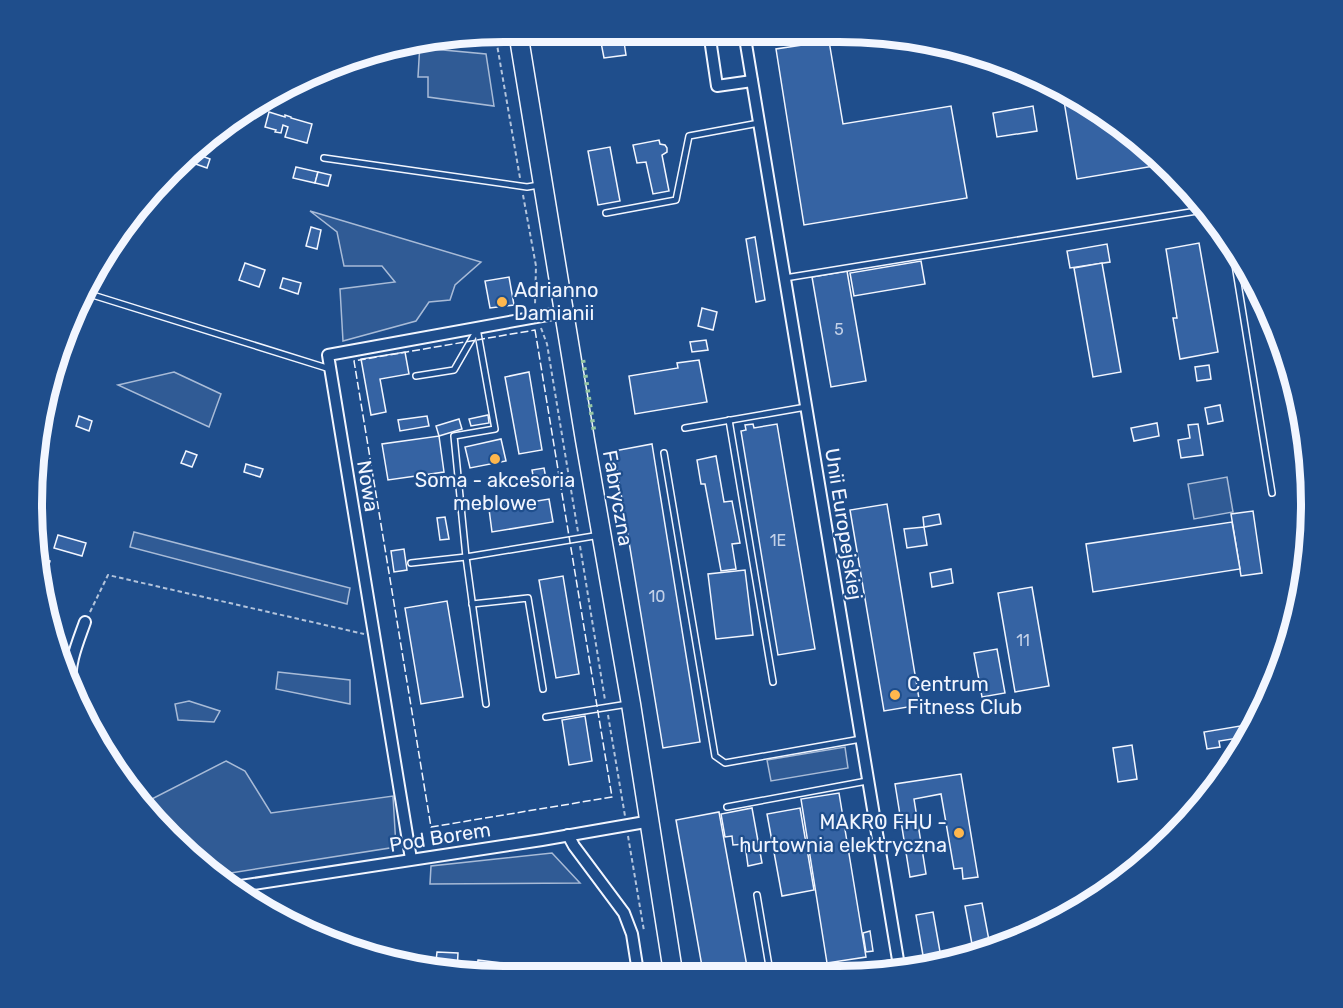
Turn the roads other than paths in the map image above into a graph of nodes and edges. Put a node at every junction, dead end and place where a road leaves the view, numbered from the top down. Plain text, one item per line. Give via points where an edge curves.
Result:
1 (520, 42) edge
2 (710, 42) edge
3 (746, 42) edge
4 (752, 81) junction
5 (759, 123) junction
6 (324, 158) dead end
7 (542, 184) junction
8 (1196, 211) edge
9 (606, 213) dead end
10 (1235, 267) edge
11 (785, 278) junction
12 (93, 295) edge
13 (564, 312) junction
14 (477, 328) junction
15 (330, 369) junction
16 (416, 376) dead end
17 (806, 407) junction
18 (729, 420) junction
19 (685, 428) dead end
20 (663, 453) dead end
21 (1272, 493) dead end
22 (602, 535) junction
23 (466, 557) junction
24 (411, 563) dead end
25 (472, 604) junction
26 (85, 622) road end
27 (72, 666) edge
28 (773, 682) dead end
29 (543, 689) dead end
30 (632, 704) junction
31 (486, 705) dead end
32 (546, 717) dead end
33 (861, 739) junction
34 (868, 781) junction
35 (728, 807) dead end
36 (651, 820) junction
37 (568, 835) junction
38 (411, 860) junction
39 (244, 886) edge
40 (757, 895) dead end
41 (898, 962) edge
42 (637, 966) edge
43 (672, 966) edge
44 (769, 966) edge

1 - 7 main road, Fabryczna
2 - 4 street via 717,86
3 - 4 street, Unii Europejskiej
4 - 5 street, Unii Europejskiej
5 - 9 lane via 688,136 676,200
5 - 11 street, Unii Europejskiej
6 - 7 lane via 522,186
7 - 13 main road, Fabryczna
8 - 11 lane
10 - 21 lane
11 - 17 street, Unii Europejskiej
12 - 15 lane
13 - 14 street
13 - 22 main road, Fabryczna
14 - 15 street via 328,355
14 - 16 lane via 454,370
14 - 23 lane via 495,429 454,436
15 - 38 street, Nowa
17 - 18 lane
17 - 33 street, Unii Europejskiej
18 - 19 lane
18 - 28 lane
20 - 33 lane via 715,756 725,763
22 - 23 lane
22 - 30 main road, Fabryczna
23 - 24 lane
23 - 25 lane
25 - 29 lane via 528,598
25 - 31 lane
26 - 27 street
30 - 32 lane
30 - 36 main road, Fabryczna
33 - 34 street, Unii Europejskiej
34 - 35 lane
34 - 41 street, Unii Europejskiej
36 - 37 street, Pod Borem
36 - 43 main road, Fabryczna
37 - 38 street, Pod Borem
37 - 42 street via 624,913
38 - 39 street, Pod Borem
40 - 44 lane

